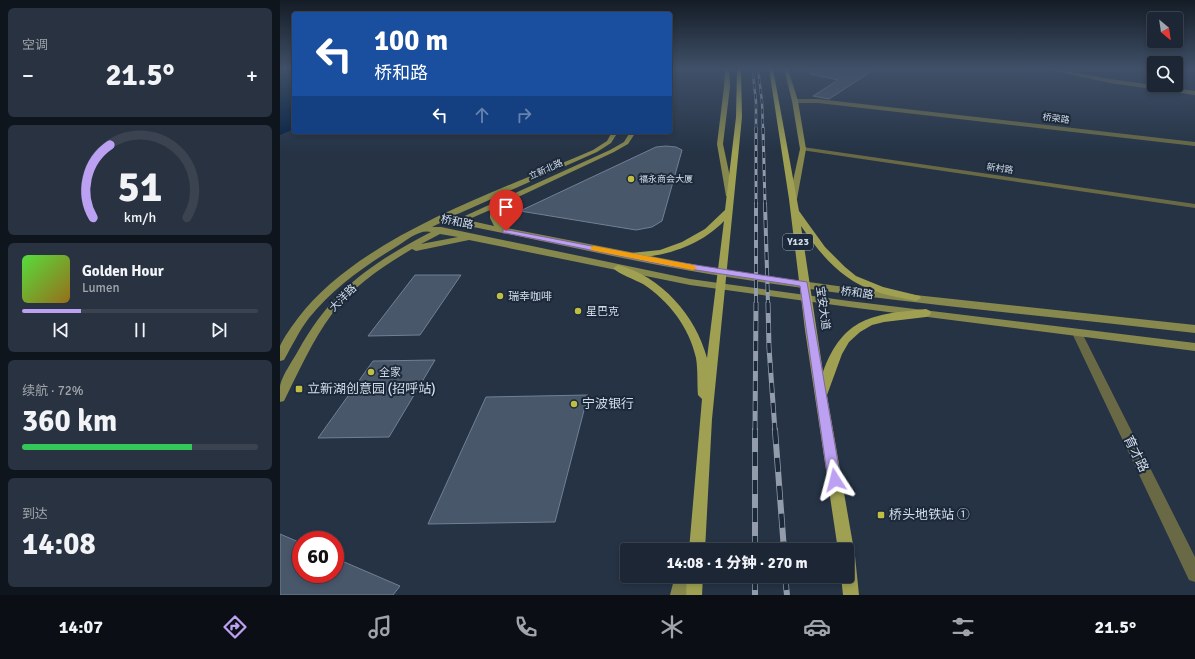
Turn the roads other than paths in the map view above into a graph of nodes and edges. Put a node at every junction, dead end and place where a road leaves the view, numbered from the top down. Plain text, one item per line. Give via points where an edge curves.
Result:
1 (726, 97) edge
2 (740, 97) edge
3 (776, 97) edge
4 (794, 97) edge
5 (795, 101) junction
6 (614, 134) edge
7 (632, 134) edge
8 (1195, 144) edge
9 (803, 149) junction
10 (730, 196) junction
11 (793, 199) junction
12 (499, 202) junction
13 (1195, 206) edge
14 (729, 210) junction
15 (794, 212) junction
16 (444, 218) junction
17 (458, 221) junction
18 (425, 228) junction
19 (439, 230) junction
20 (506, 231) junction
21 (480, 239) junction
22 (399, 254) junction
23 (631, 256) junction
24 (618, 268) junction
25 (722, 273) junction
26 (804, 284) junction
27 (721, 287) junction
28 (916, 298) junction
29 (806, 299) junction
30 (926, 313) junction
31 (1195, 329) edge
32 (1077, 333) junction
33 (1195, 347) edge
34 (280, 357) edge
35 (280, 397) edge
36 (821, 397) junction
37 (706, 418) junction
38 (700, 505) junction
39 (691, 543) edge
40 (697, 543) edge
41 (845, 543) edge
42 (1195, 574) edge
43 (681, 583) edge
44 (695, 583) edge
45 (850, 583) edge
46 (852, 583) edge
47 (678, 595) edge
48 (694, 595) edge
49 (851, 595) edge
50 (855, 595) edge

1 - 10 main road via 720,144
2 - 10 main road
3 - 11 main road, 宝安大道
4 - 5 main road, Y123
5 - 8 street, 桥荣路 via 912,111
5 - 9 main road, Y123
6 - 16 main road, 立新北路 via 609,142 595,151
7 - 12 main road, 立新北路 via 626,143 612,151
9 - 11 main road, Y123
9 - 13 street, 新村路
10 - 14 main road
11 - 15 main road, 宝安大道 / Y123
12 - 17 main road, 立新北路
12 - 20 main road via 494,207 493,216 498,226
14 - 23 main road via 708,232 689,242 666,251
14 - 25 main road
15 - 26 main road, 宝安大道 / Y123
15 - 28 main road via 830,259 850,276 880,290
16 - 17 main road, 桥和路
16 - 18 main road, 立新北路
17 - 19 main road, 立新北路
17 - 20 main road, 桥和路
18 - 19 main road, 桥和路
18 - 34 main road, 大洋路 via 379,253 334,286 305,317
19 - 21 main road, 桥和路
19 - 22 main road, 大洋路
20 - 23 main road, 桥和路
21 - 22 main road via 436,243
21 - 24 main road, 桥和路
22 - 35 main road, 大洋路 via 364,278 329,310 310,339
23 - 25 main road, 桥和路
24 - 27 main road, 桥和路
24 - 37 main road via 656,287 684,318 700,353
25 - 26 main road, 桥和路
25 - 27 main road
26 - 28 main road, 桥和路
26 - 29 main road, 宝安大道 / Y123
27 - 29 main road, 桥和路
27 - 37 main road
28 - 31 main road, 桥和路
29 - 30 main road, 桥和路
29 - 36 main road, 宝安大道
30 - 32 main road, 桥和路
30 - 36 main road via 878,319 853,331 835,355
32 - 33 main road, 桥和路
32 - 42 street, 育才路
36 - 41 main road, 宝安大道
37 - 38 main road
38 - 39 main road
38 - 40 main road
43 - 47 main road
44 - 48 main road
45 - 49 main road
46 - 50 main road

